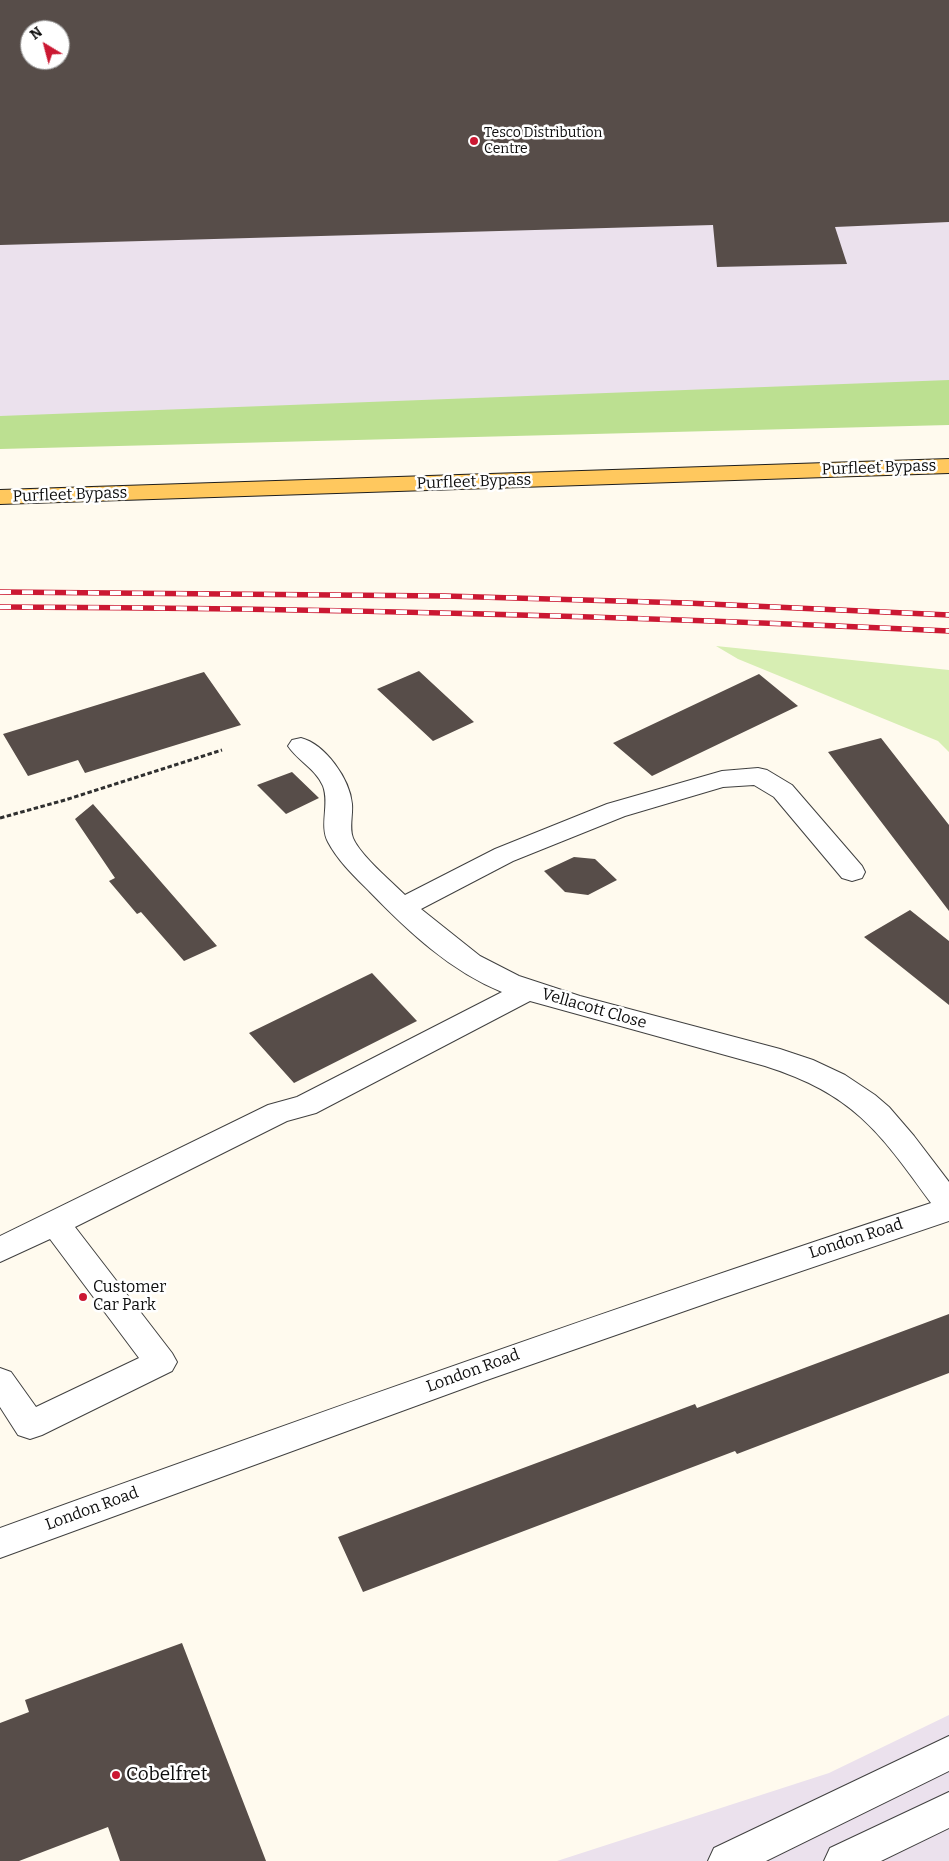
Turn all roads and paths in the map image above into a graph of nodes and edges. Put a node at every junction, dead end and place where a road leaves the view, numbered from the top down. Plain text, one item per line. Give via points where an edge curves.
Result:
1 (949, 466) edge
2 (0, 497) edge
3 (301, 746) dead end
4 (222, 750) dead end
5 (0, 818) edge
6 (852, 872) dead end
7 (403, 907) junction
8 (528, 990) junction
9 (949, 1207) edge
10 (55, 1223) junction
11 (0, 1250) edge
12 (0, 1381) edge
13 (0, 1544) edge
14 (949, 1753) edge
15 (949, 1808) edge
16 (727, 1861) edge
17 (843, 1861) edge

1 - 2 main road, Purfleet Bypass
3 - 7 street, Vellacott Close via 333,776 340,804 340,839 362,867
4 - 5 path
6 - 7 street via 783,791 758,776 722,779 616,810 504,855
7 - 8 street, Vellacott Close via 468,962
8 - 9 street, Vellacott Close via 746,1050 820,1075 850,1091 876,1113 896,1134
8 - 10 street via 306,1105 278,1113
9 - 13 street, London Road via 619,1319 256,1448
10 - 11 street
10 - 12 street via 161,1362 30,1425
14 - 16 street
15 - 17 street

